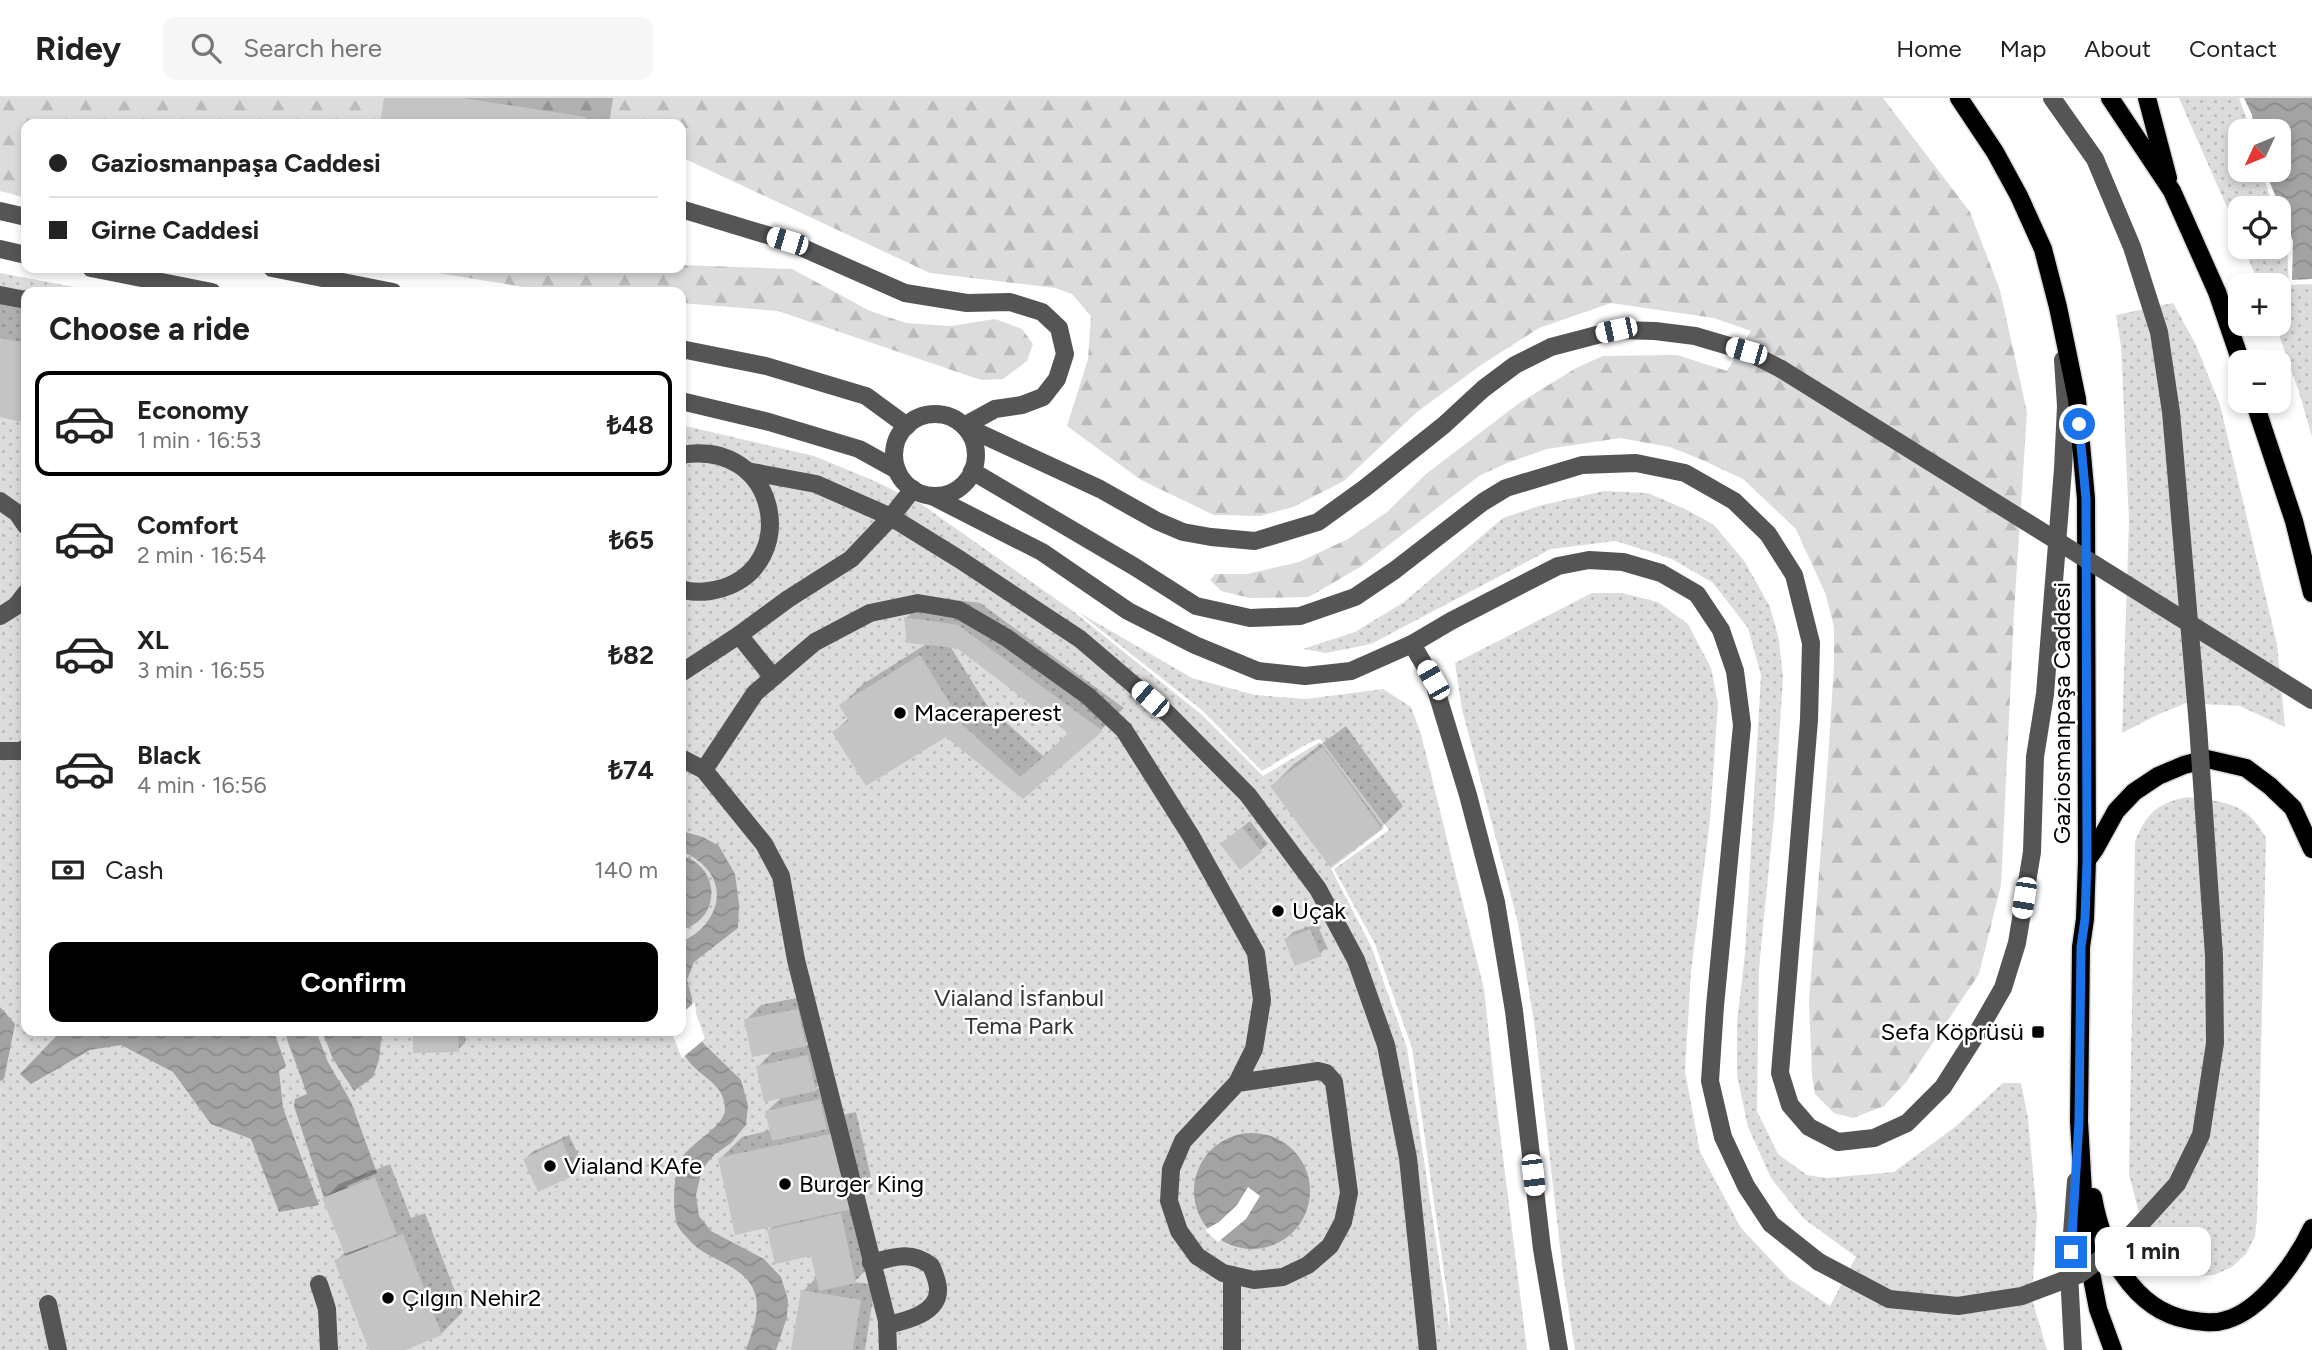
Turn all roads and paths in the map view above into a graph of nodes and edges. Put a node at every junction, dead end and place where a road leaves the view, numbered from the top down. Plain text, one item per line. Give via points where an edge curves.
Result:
1 (1959, 98) edge
2 (2052, 98) edge
3 (2110, 98) edge
4 (2147, 98) edge
5 (2172, 191) junction
6 (0, 211) edge
7 (686, 211) edge
8 (21, 216) edge
9 (0, 249) edge
10 (21, 253) edge
11 (116, 273) edge
12 (297, 273) edge
13 (187, 287) edge
14 (368, 287) edge
15 (0, 295) edge
16 (21, 299) edge
17 (2059, 307) junction
18 (686, 350) edge
19 (2237, 350) edge
20 (686, 402) edge
21 (2258, 413) edge
22 (907, 426) junction
23 (964, 426) junction
24 (686, 454) edge
25 (897, 470) junction
26 (747, 471) junction
27 (972, 471) junction
28 (913, 489) junction
29 (932, 496) junction
30 (0, 501) edge
31 (891, 517) junction
32 (21, 519) edge
33 (686, 590) edge
34 (2312, 593) edge
35 (21, 600) edge
36 (0, 616) edge
37 (739, 635) junction
38 (1412, 644) junction
39 (686, 670) edge
40 (772, 676) junction
41 (2312, 700) edge
42 (21, 750) edge
43 (0, 751) edge
44 (686, 761) edge
45 (704, 770) junction
46 (2312, 849) edge
47 (2087, 860) junction
48 (1237, 1083) junction
49 (2079, 1121) junction
50 (2312, 1228) edge
51 (871, 1263) junction
52 (1231, 1275) junction
53 (318, 1284) dead end
54 (48, 1304) dead end
55 (887, 1325) junction
56 (58, 1350) edge
57 (329, 1350) edge
58 (888, 1350) edge
59 (1231, 1350) edge
60 (1428, 1350) edge
61 (1559, 1350) edge
62 (2073, 1350) edge
63 (2113, 1350) edge

1 - 17 main road, Gaziosmanpaşa Caddesi via 2019,196 2043,249
2 - 38 street, bridge via 2095,159 2132,247 2159,332 2198,726 2214,957 2216,1043 2201,1135 2177,1184 2126,1240 2080,1274 2022,1296 1958,1306 1889,1299 1819,1262 1771,1224 1723,1137 1710,1081 1742,724 1735,671 1721,630 1697,594 1661,573 1623,562 1589,560 1558,566
3 - 5 main road
4 - 5 main road
5 - 19 main road via 2217,292
6 - 8 street
7 - 23 street via 787,241 905,293 967,303 1010,302 1042,312 1059,328 1065,354 1057,379 1043,397 995,410
9 - 10 street
11 - 13 street
12 - 14 street
15 - 16 street
17 - 27 street via 2066,406 2063,469 2045,694 2035,757 2032,852 2017,943 2003,988 1943,1087 1907,1123 1874,1138 1838,1142 1810,1128 1790,1105 1780,1073 1810,720 1811,643 1794,575 1768,534 1734,501 1685,473 1636,463 1582,465 1506,488 1355,597 1300,617 1250,618 1196,606
17 - 47 main road, Gaziosmanpaşa Caddesi via 2077,399 2086,499
18 - 22 street via 766,366 866,396
20 - 25 street via 859,449
21 - 34 main road
22 - 23 street via 925,415 939,414
22 - 25 street via 895,444
23 - 27 street via 976,451
23 - 41 street, bridge via 1183,532 1255,541 1318,522 1444,425 1483,389 1551,346 1616,330 1695,336 1746,351 1781,369
24 - 26 street via 705,452 729,458
25 - 28 street
26 - 31 street via 816,484
26 - 33 street via 762,488 769,510 763,554 750,572 732,585 710,592
27 - 29 street via 950,494
28 - 29 street
28 - 31 street
29 - 38 street via 1041,552 1128,611 1258,671 1305,676 1352,671
30 - 32 street
31 - 37 street via 851,559
31 - 60 street via 1080,639 1158,706 1248,795 1318,889 1356,961 1386,1045 1408,1158
35 - 36 street
37 - 39 street
37 - 40 street
38 - 61 street via 1433,680 1496,902
40 - 45 street via 755,693
40 - 48 street via 815,642 870,613 918,603 959,610 1088,695 1124,730 1191,836 1256,953 1262,1000 1254,1049
42 - 43 street
44 - 45 street
45 - 51 street via 764,844 781,876 796,960
46 - 47 main road via 2293,808 2270,786 2246,768 2207,759 2158,776 2134,792 2116,811
47 - 49 main road, Gaziosmanpaşa Caddesi
48 - 52 street via 1183,1141 1171,1169 1169,1201 1179,1231 1197,1256
48 - 52 street via 1326,1073 1334,1082 1349,1193 1343,1222 1330,1246 1308,1265 1283,1277 1254,1280
49 - 50 main road via 2097,1220 2119,1268 2154,1306 2182,1318 2210,1323 2228,1320 2273,1287
49 - 62 street via 2069,1273
49 - 63 main road, Gaziosmanpaşa Caddesi via 2086,1247 2098,1310
51 - 55 street
51 - 55 street via 904,1255 916,1257 931,1266 939,1291 924,1313
52 - 59 street
53 - 57 street via 327,1309
54 - 56 street
55 - 58 street

